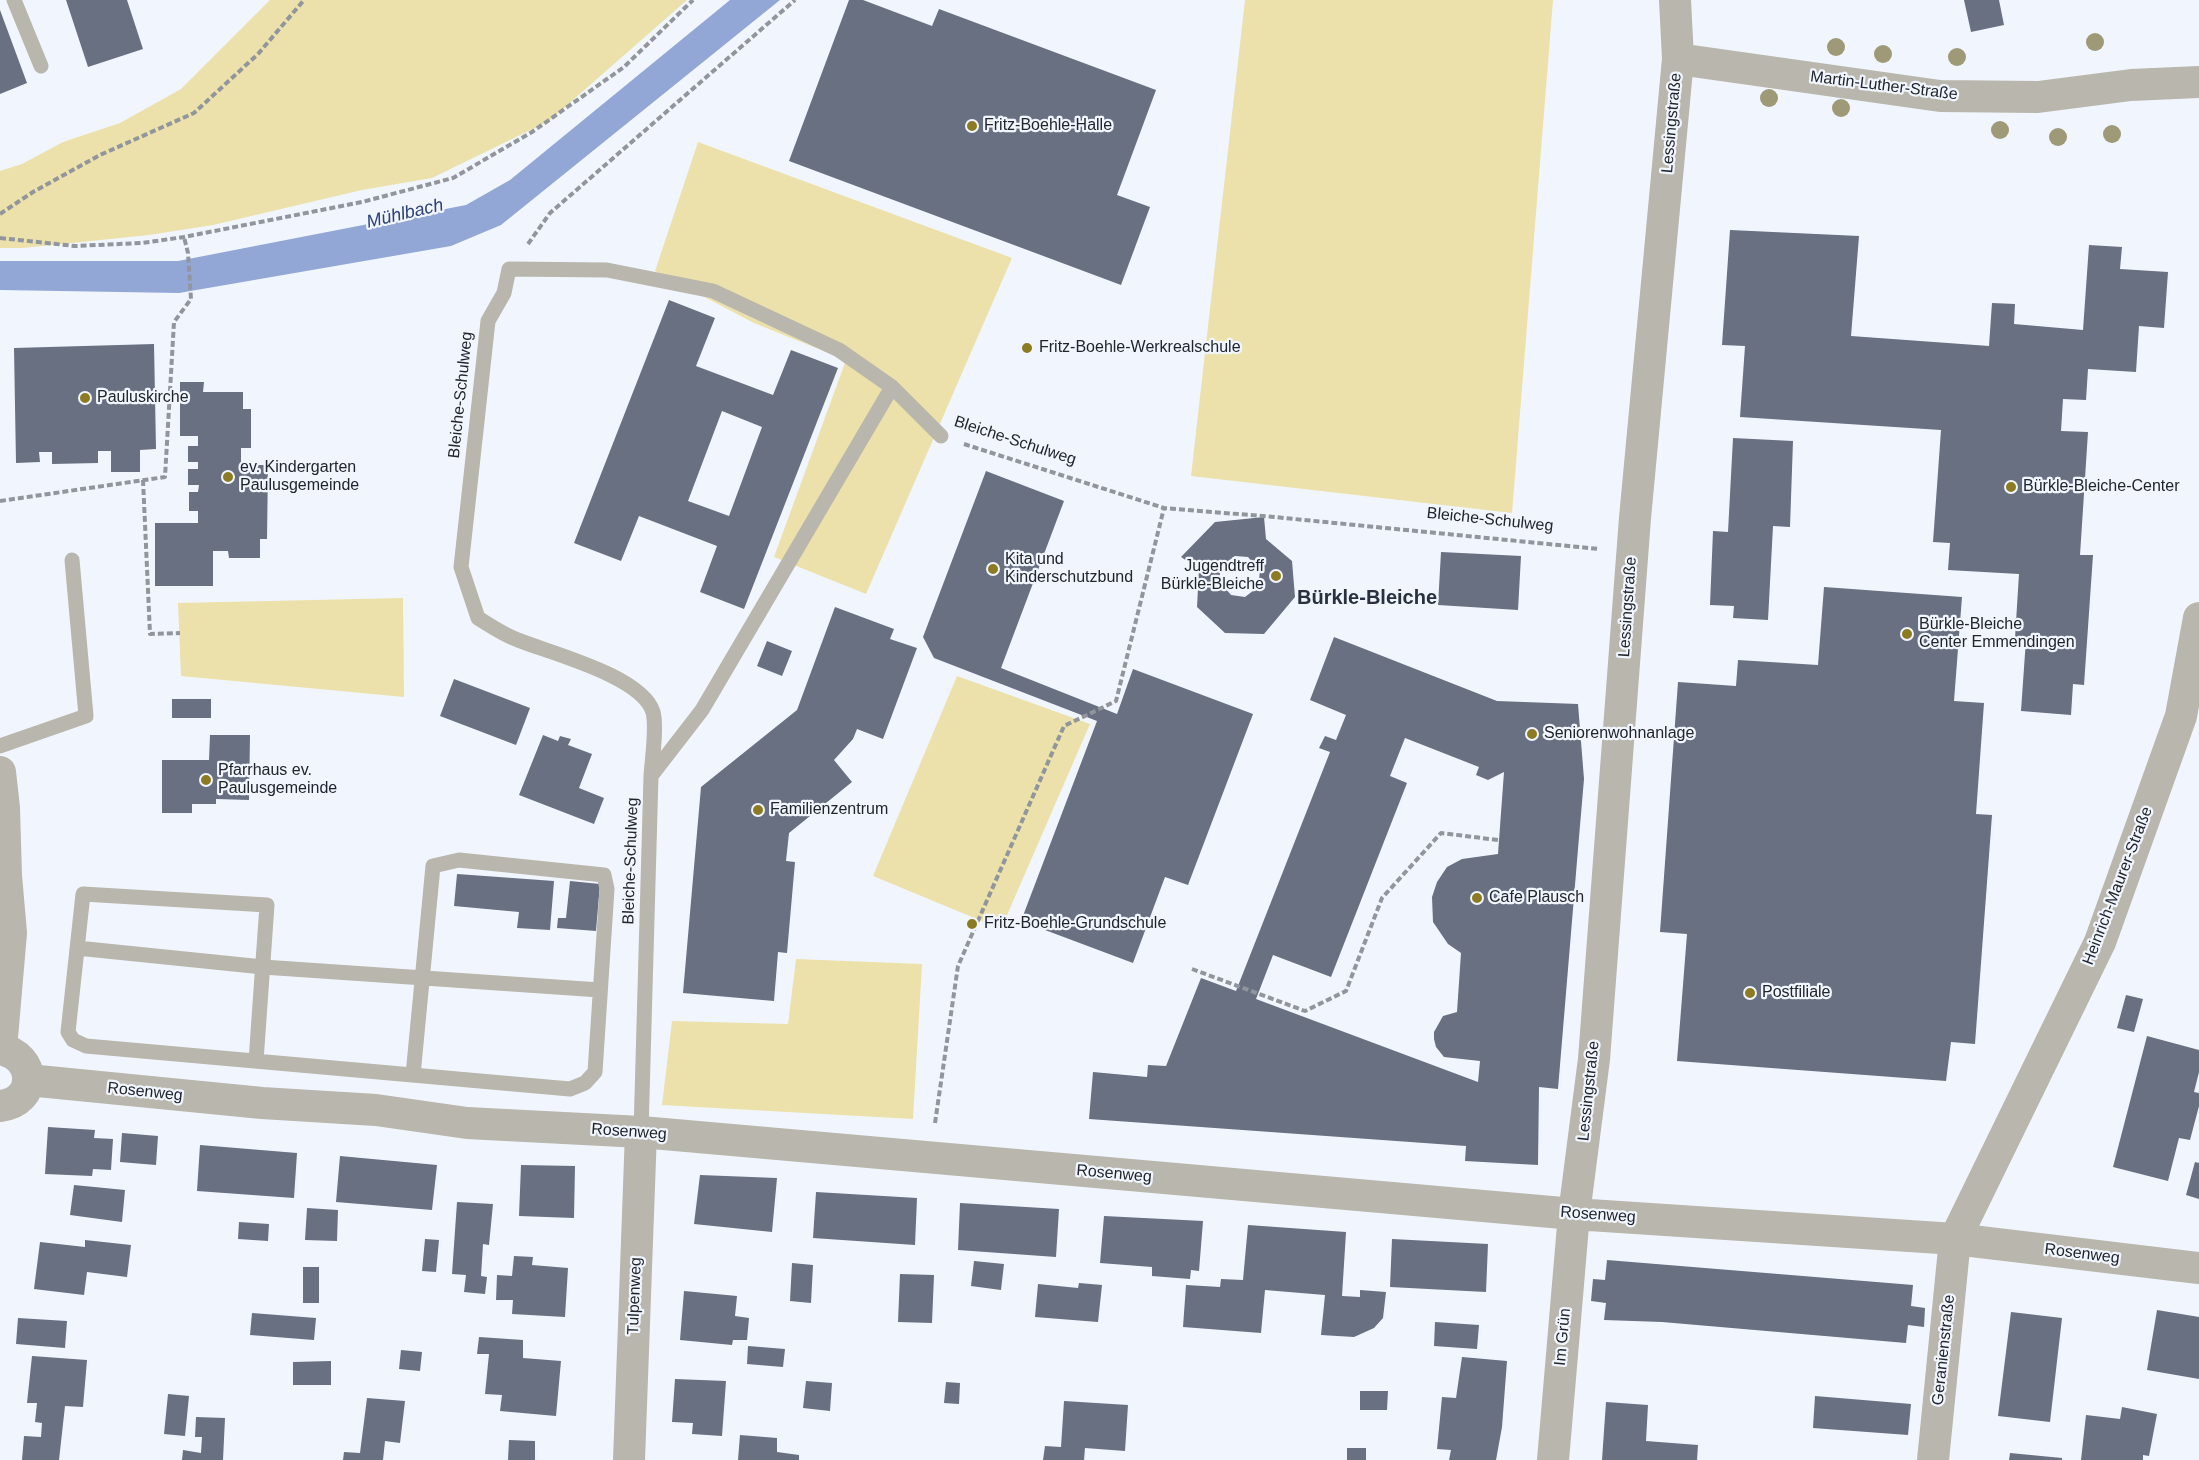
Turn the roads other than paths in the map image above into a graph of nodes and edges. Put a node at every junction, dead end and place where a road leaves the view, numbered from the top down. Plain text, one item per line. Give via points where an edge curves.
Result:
1 (14, 0) edge
2 (1675, 0) edge
3 (1678, 59) junction
4 (41, 66) dead end
5 (2199, 82) edge
6 (892, 387) junction
7 (941, 436) road end
8 (72, 560) dead end
9 (2199, 618) edge
10 (0, 746) edge
11 (0, 772) edge
12 (651, 776) junction
13 (77, 948) junction
14 (263, 967) junction
15 (422, 978) junction
16 (600, 990) junction
17 (0, 1049) edge
18 (256, 1061) junction
19 (413, 1075) junction
20 (28, 1080) junction
21 (0, 1106) edge
22 (641, 1132) junction
23 (1574, 1214) junction
24 (1955, 1239) junction
25 (2199, 1268) edge
26 (629, 1460) edge
27 (1553, 1460) edge
28 (1933, 1460) edge

1 - 4 lane
2 - 3 street, Lessingstraße
3 - 5 street, Martin-Luther-Straße via 1940,96 2038,97 2131,85
3 - 23 street, Lessingstraße via 1632,553 1594,1059
6 - 7 lane, Bleiche-Schulweg
6 - 12 lane via 702,710
6 - 12 lane, Bleiche-Schulweg via 839,350 713,291 607,270 510,269 504,293 488,321 461,567 478,618 516,640 577,659 636,689 653,711
8 - 10 lane via 86,716
9 - 24 street, Heinrich-Maurer-Straße via 2181,716 2100,942
11 - 17 street via 11,933
12 - 22 lane, Bleiche-Schulweg
13 - 14 lane
13 - 14 lane via 83,894 267,905
13 - 18 lane via 68,1032 73,1040 86,1046
14 - 15 lane
14 - 18 lane
15 - 16 lane
15 - 16 lane via 433,866 459,860 604,875
15 - 19 lane
16 - 19 lane via 595,1072 585,1083 570,1089
17 - 20 street via 21,1059
18 - 19 lane
20 - 21 street via 19,1100
20 - 22 street, Rosenweg via 376,1110 460,1123
22 - 23 street, Rosenweg
22 - 26 street, Tulpenweg
23 - 24 street, Rosenweg
23 - 27 street, Im Grün
24 - 25 street, Rosenweg
24 - 28 street, Geranienstraße

